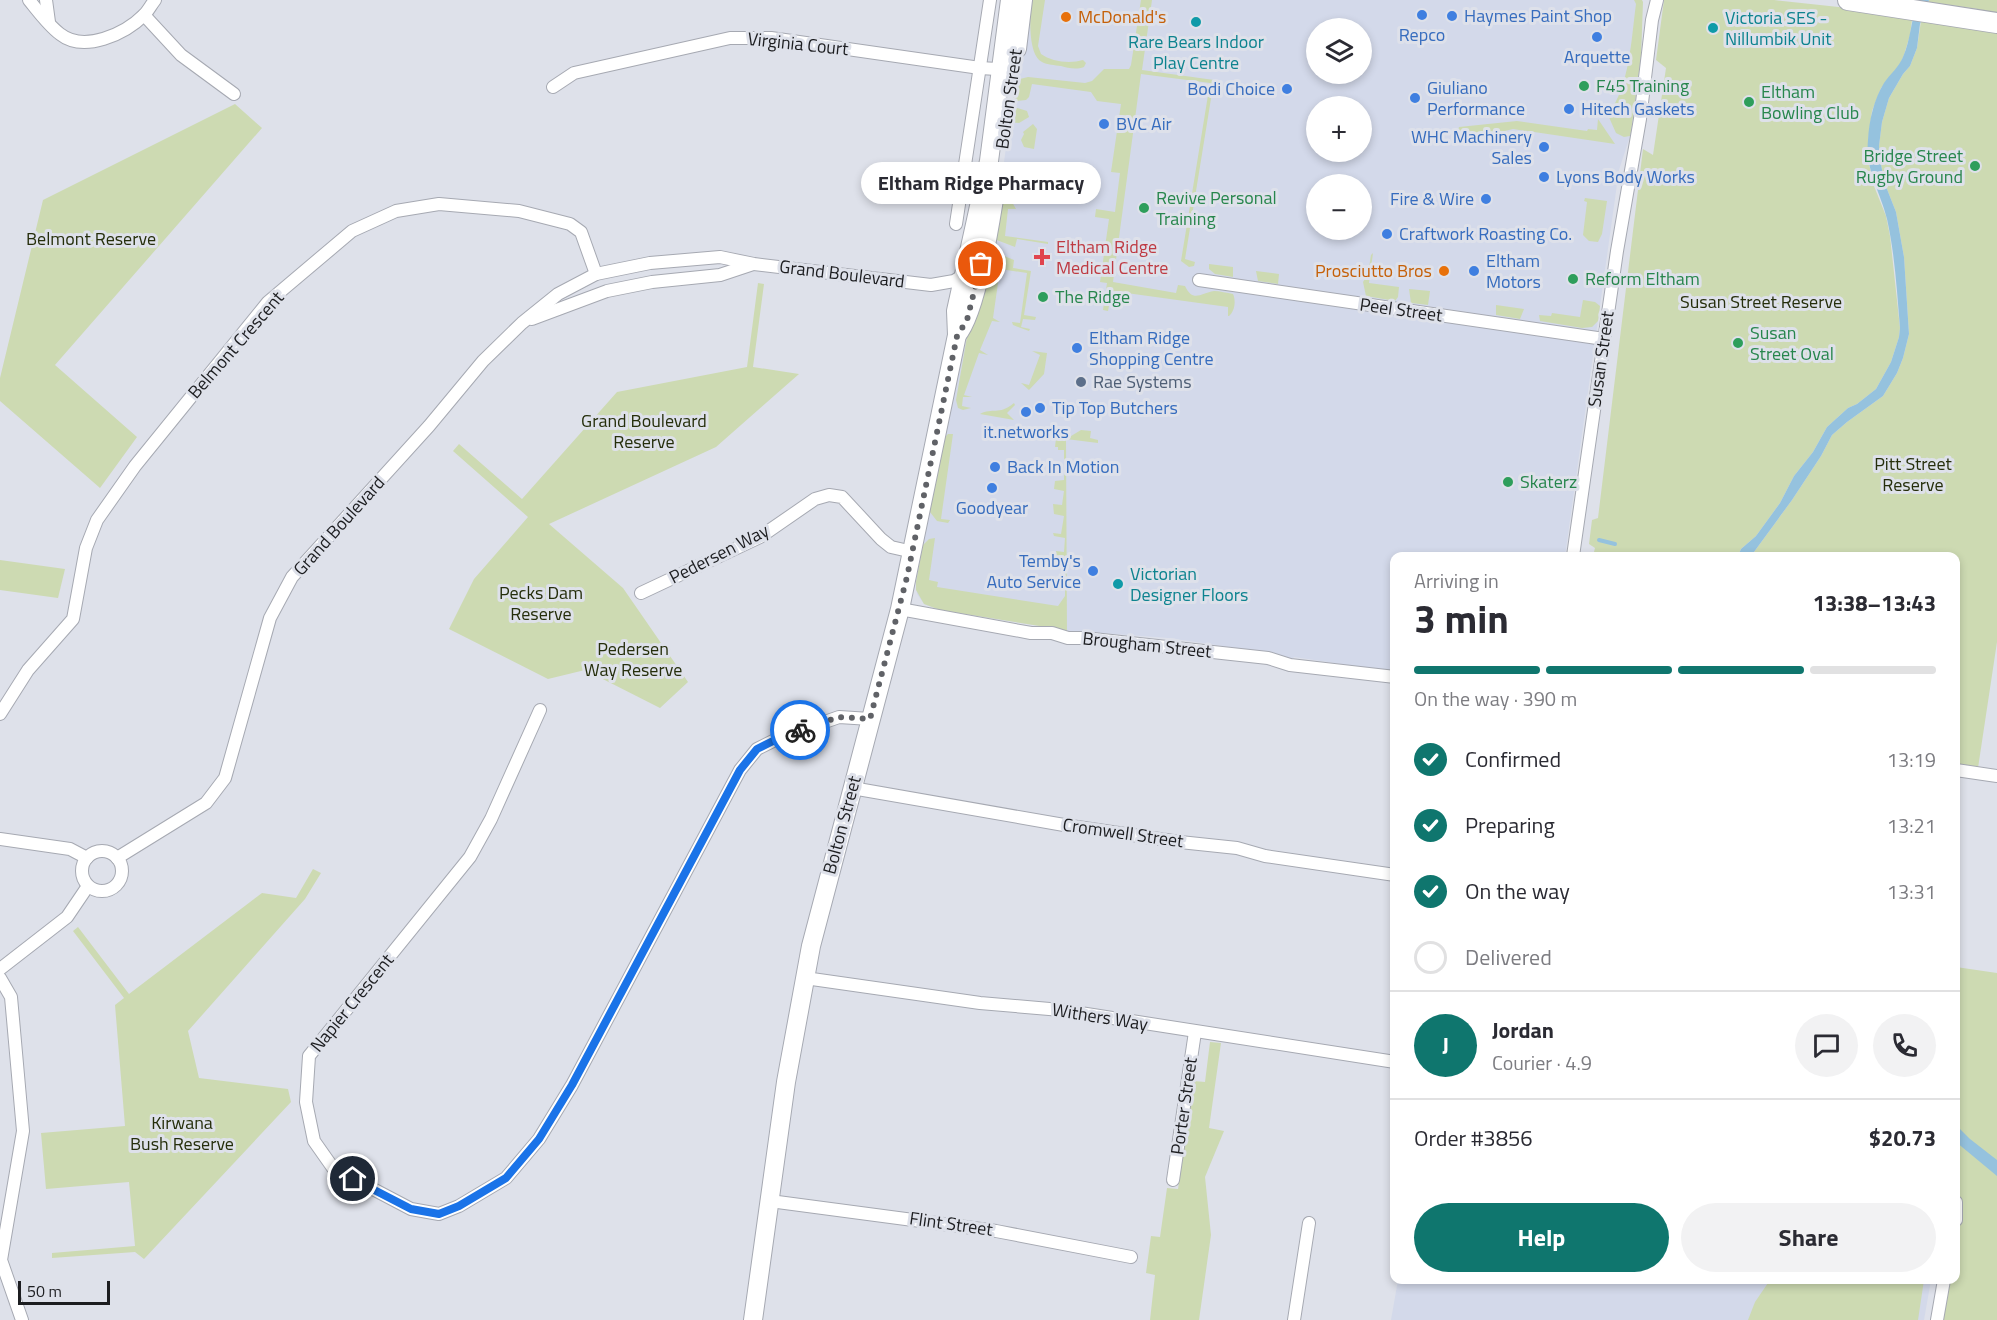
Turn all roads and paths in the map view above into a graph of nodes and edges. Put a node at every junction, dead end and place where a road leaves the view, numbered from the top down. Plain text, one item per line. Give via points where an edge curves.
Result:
1 (29, 0) edge
2 (46, 0) edge
3 (155, 0) edge
4 (990, 0) edge
5 (1010, 0) edge
6 (1023, 0) edge
7 (1646, 0) edge
8 (1657, 0) edge
9 (1848, 0) edge
10 (144, 15) junction
11 (1652, 20) junction
12 (49, 23) junction
13 (1997, 23) edge
14 (980, 68) junction
15 (1008, 70) junction
16 (553, 87) dead end
17 (234, 94) dead end
18 (956, 224) dead end
19 (754, 264) junction
20 (596, 274) junction
21 (965, 274) junction
22 (1199, 280) dead end
23 (931, 285) junction
24 (968, 292) junction
25 (522, 323) junction
26 (1604, 339) junction
27 (913, 552) junction
28 (1574, 552) edge
29 (641, 592) dead end
30 (900, 609) junction
31 (1390, 676) edge
32 (540, 710) dead end
33 (0, 714) edge
34 (870, 719) junction
35 (1960, 771) edge
36 (1997, 776) edge
37 (852, 788) junction
38 (0, 839) edge
39 (87, 858) junction
40 (117, 858) junction
41 (1390, 874) edge
42 (88, 886) junction
43 (0, 969) edge
44 (0, 978) edge
45 (805, 978) junction
46 (1195, 1032) junction
47 (1390, 1061) edge
48 (1173, 1180) dead end
49 (770, 1201) junction
50 (1309, 1223) dead end
51 (1131, 1257) dead end
52 (1943, 1284) edge
53 (22, 1320) edge
54 (753, 1320) edge
55 (1294, 1320) edge
56 (1937, 1320) edge

1 - 12 street
2 - 12 street
3 - 10 street
4 - 14 street, Bolton Street
5 - 15 main road, Bolton Street
6 - 15 main road, Bolton Street
7 - 11 street, Susan Street
8 - 11 street, Susan Street
9 - 13 main road
10 - 12 street via 116,34 92,42 75,42
10 - 17 street via 181,55
11 - 26 street, Susan Street
14 - 15 street, Virginia Court
14 - 16 street, Virginia Court via 771,38 730,38 574,73
14 - 18 street, Bolton Street
15 - 21 main road, Bolton Street
15 - 24 main road, Bolton Street via 995,198
19 - 20 street, Grand Boulevard via 720,257 650,263
19 - 23 street, Grand Boulevard
19 - 25 street, Grand Boulevard via 720,275 607,291
20 - 25 street, Grand Boulevard via 558,294
20 - 33 street, Belmont Crescent via 581,232 570,224 519,212 440,204 396,212 352,231 268,302 147,451 97,520 86,548 73,619 28,670
21 - 23 street, Grand Boulevard via 954,281
21 - 24 main road, Bolton Street
22 - 26 street, Peel Street
23 - 24 street, Grand Boulevard via 946,292
24 - 27 main road, Bolton Street via 967,320 957,336
25 - 40 street, Grand Boulevard via 483,361 292,577 270,618 225,778 206,803
26 - 28 street, Susan Street
27 - 29 street, Pedersen Way via 891,547 842,497 829,495 815,499 760,537
27 - 30 main road, Bolton Street
30 - 31 street, Brougham Street via 1064,638 1264,657 1290,665
30 - 34 main road, Bolton Street
32 - 34 street, Napier Crescent via 470,857 309,1056 306,1102 314,1141 333,1168 411,1209 439,1214 459,1206 506,1178 539,1139 578,1075 740,770 757,749 839,717
34 - 37 main road, Bolton Street
35 - 36 street
37 - 41 street, Cromwell Street
37 - 45 main road, Bolton Street
38 - 39 street via 70,849
39 - 40 street via 96,851 108,851
39 - 42 street via 82,867
40 - 42 street via 122,867 116,885 107,890
42 - 43 street via 67,917
44 - 53 street via 11,997 24,1131 1,1260
45 - 46 street, Withers Way via 980,1003 1061,1010
45 - 49 main road, Bolton Street
46 - 47 street, Withers Way
46 - 48 street, Porter Street
49 - 51 street, Flint Street via 996,1231
49 - 54 main road, Bolton Street
50 - 55 street
52 - 56 street

